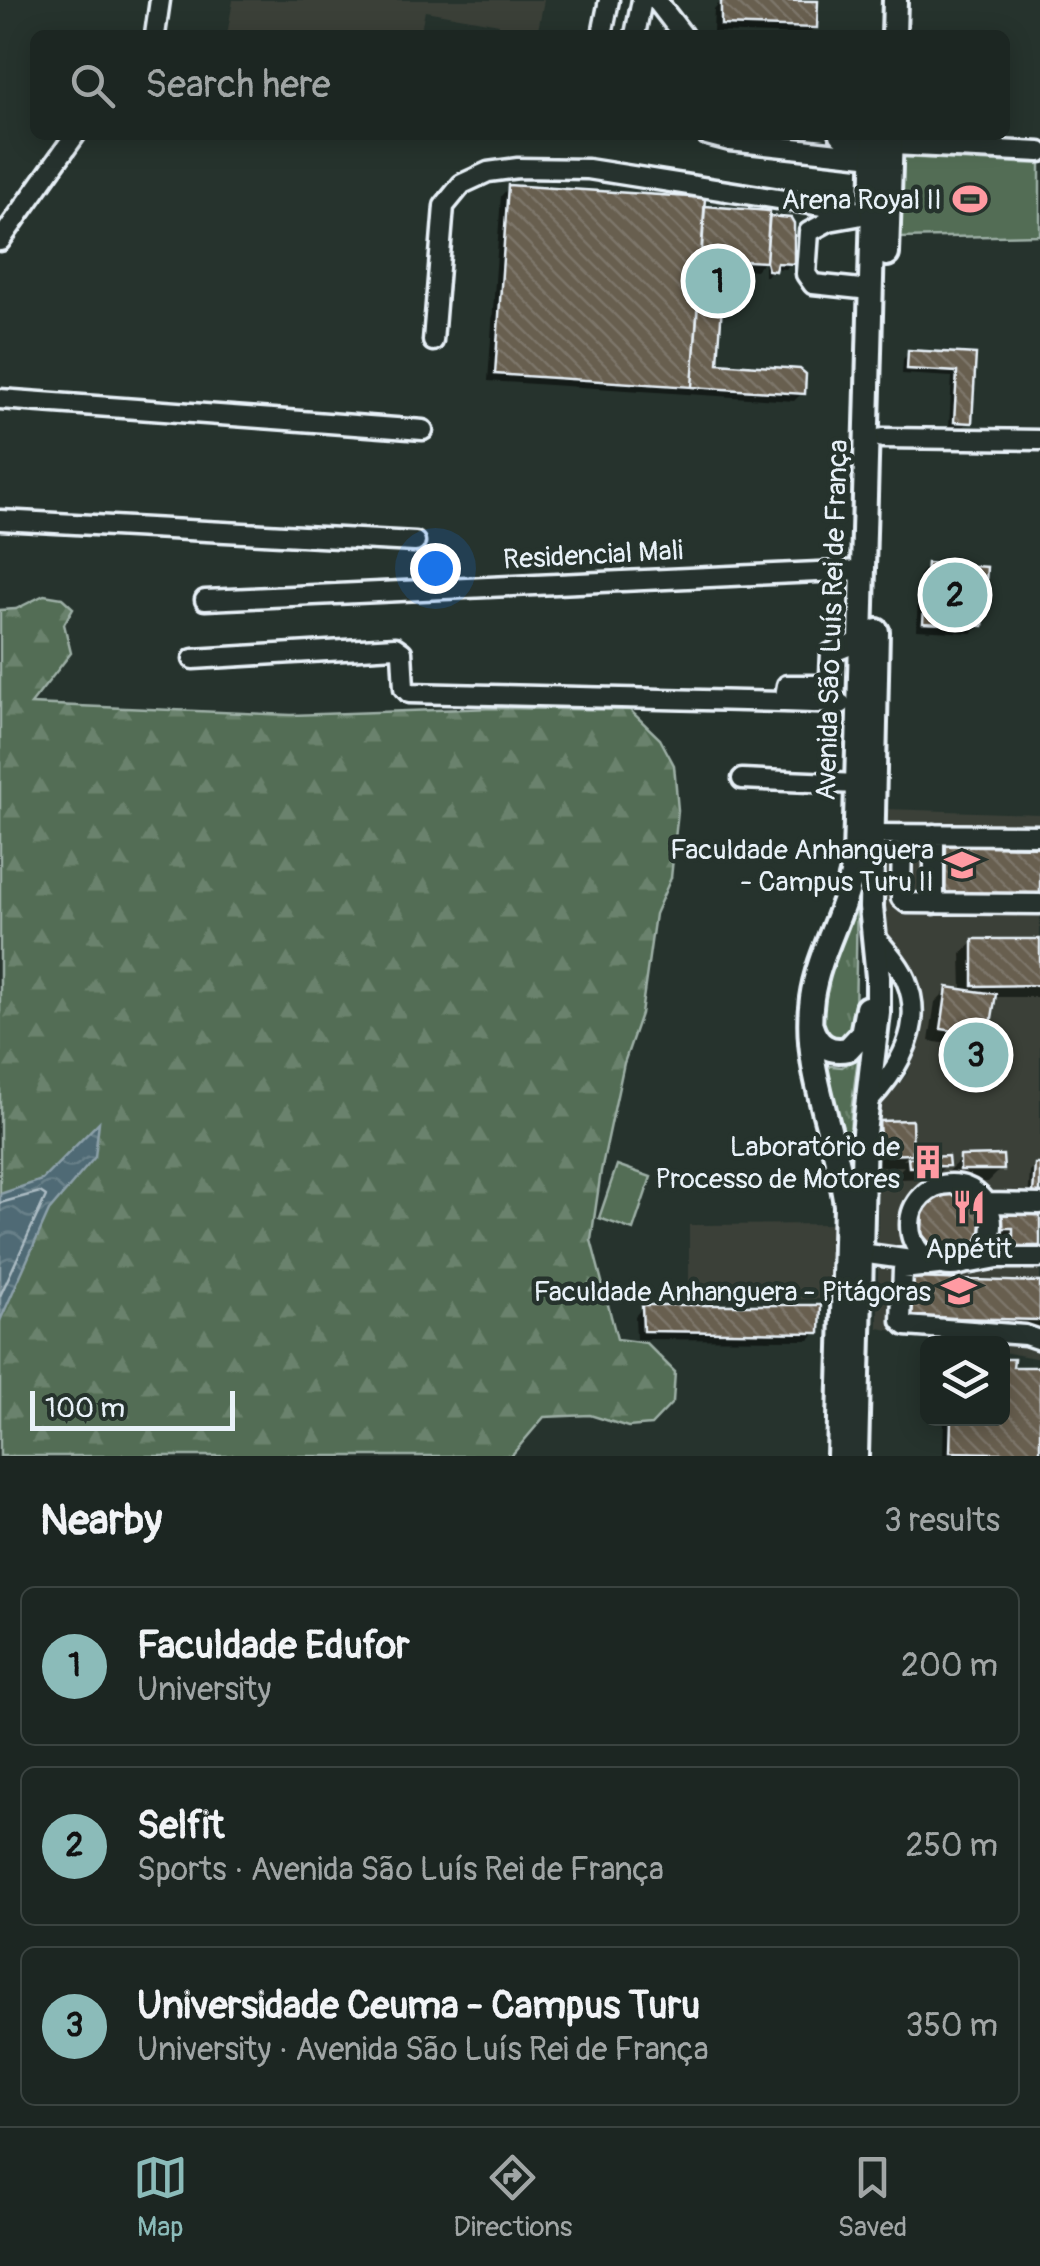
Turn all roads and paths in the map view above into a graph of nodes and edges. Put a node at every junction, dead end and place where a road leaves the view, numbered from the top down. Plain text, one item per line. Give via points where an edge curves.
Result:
1 (160, 0) edge
2 (609, 0) edge
3 (642, 0) edge
4 (656, 0) edge
5 (880, 0) edge
6 (895, 0) edge
7 (157, 30) edge
8 (603, 30) edge
9 (636, 30) edge
10 (675, 30) edge
11 (878, 30) edge
12 (894, 30) edge
13 (71, 140) edge
14 (726, 140) edge
15 (846, 140) edge
16 (881, 143) edge
17 (1040, 152) edge
18 (794, 201) junction
19 (872, 214) junction
20 (809, 232) junction
21 (0, 241) edge
22 (870, 290) junction
23 (433, 341) dead end
24 (0, 399) edge
25 (423, 430) dead end
26 (882, 438) junction
27 (1040, 440) edge
28 (0, 520) edge
29 (416, 542) dead end
30 (863, 570) junction
31 (205, 600) dead end
32 (861, 641) junction
33 (193, 659) dead end
34 (828, 686) junction
35 (808, 694) junction
36 (850, 707) junction
37 (742, 779) dead end
38 (857, 784) junction
39 (872, 834) junction
40 (902, 834) junction
41 (934, 834) junction
42 (1040, 835) edge
43 (934, 904) junction
44 (1040, 904) edge
45 (873, 934) junction
46 (811, 1024) junction
47 (868, 1102) junction
48 (985, 1203) junction
49 (1040, 1204) edge
50 (861, 1253) junction
51 (1040, 1258) edge
52 (952, 1265) junction
53 (1040, 1340) edge
54 (839, 1456) edge
55 (856, 1456) edge

1 - 7 street
2 - 8 street
3 - 9 street
4 - 10 street
5 - 11 main road
6 - 12 main road
13 - 21 street
14 - 16 street
15 - 16 street
16 - 17 street
16 - 19 main road, Avenida São Luís Rei de França
16 - 26 main road, Avenida São Luís Rei de França
18 - 19 street
18 - 20 street
18 - 23 street via 588,169 488,172 462,184 444,206
19 - 20 street via 829,221
19 - 22 main road, Avenida São Luís Rei de França
20 - 22 street via 808,280
22 - 30 main road, Avenida São Luís Rei de França
24 - 25 street
26 - 27 street
26 - 39 main road, Avenida São Luís Rei de França
28 - 29 street
30 - 31 street, Residencial Mali
30 - 32 main road, Avenida São Luís Rei de França
32 - 34 street via 831,654
32 - 36 main road, Avenida São Luís Rei de França
33 - 35 street via 396,647 409,693 784,702 786,686
34 - 35 street
34 - 36 street via 830,697
35 - 36 street
36 - 38 main road, Avenida São Luís Rei de França
37 - 38 street
38 - 46 main road, Avenida São Luís Rei de França via 854,870 818,973
39 - 40 street
39 - 45 main road, Avenida São Luís Rei de França
40 - 41 street
40 - 43 street via 902,898 906,904
41 - 42 street
41 - 43 street
43 - 44 street
45 - 46 main road via 860,1040 848,1049 828,1049
45 - 47 main road, Avenida São Luís Rei de França via 878,1014
45 - 47 street via 904,975 911,1016 903,1058
46 - 54 main road, Avenida São Luís Rei de França via 846,1205
47 - 50 main road, Avenida São Luís Rei de França
48 - 49 street
48 - 52 street via 990,1238 975,1258
48 - 52 street via 951,1185 932,1189 918,1202 912,1238 927,1258
50 - 52 street
50 - 55 main road, Avenida São Luís Rei de França
51 - 52 street
52 - 53 street via 903,1269 906,1326

